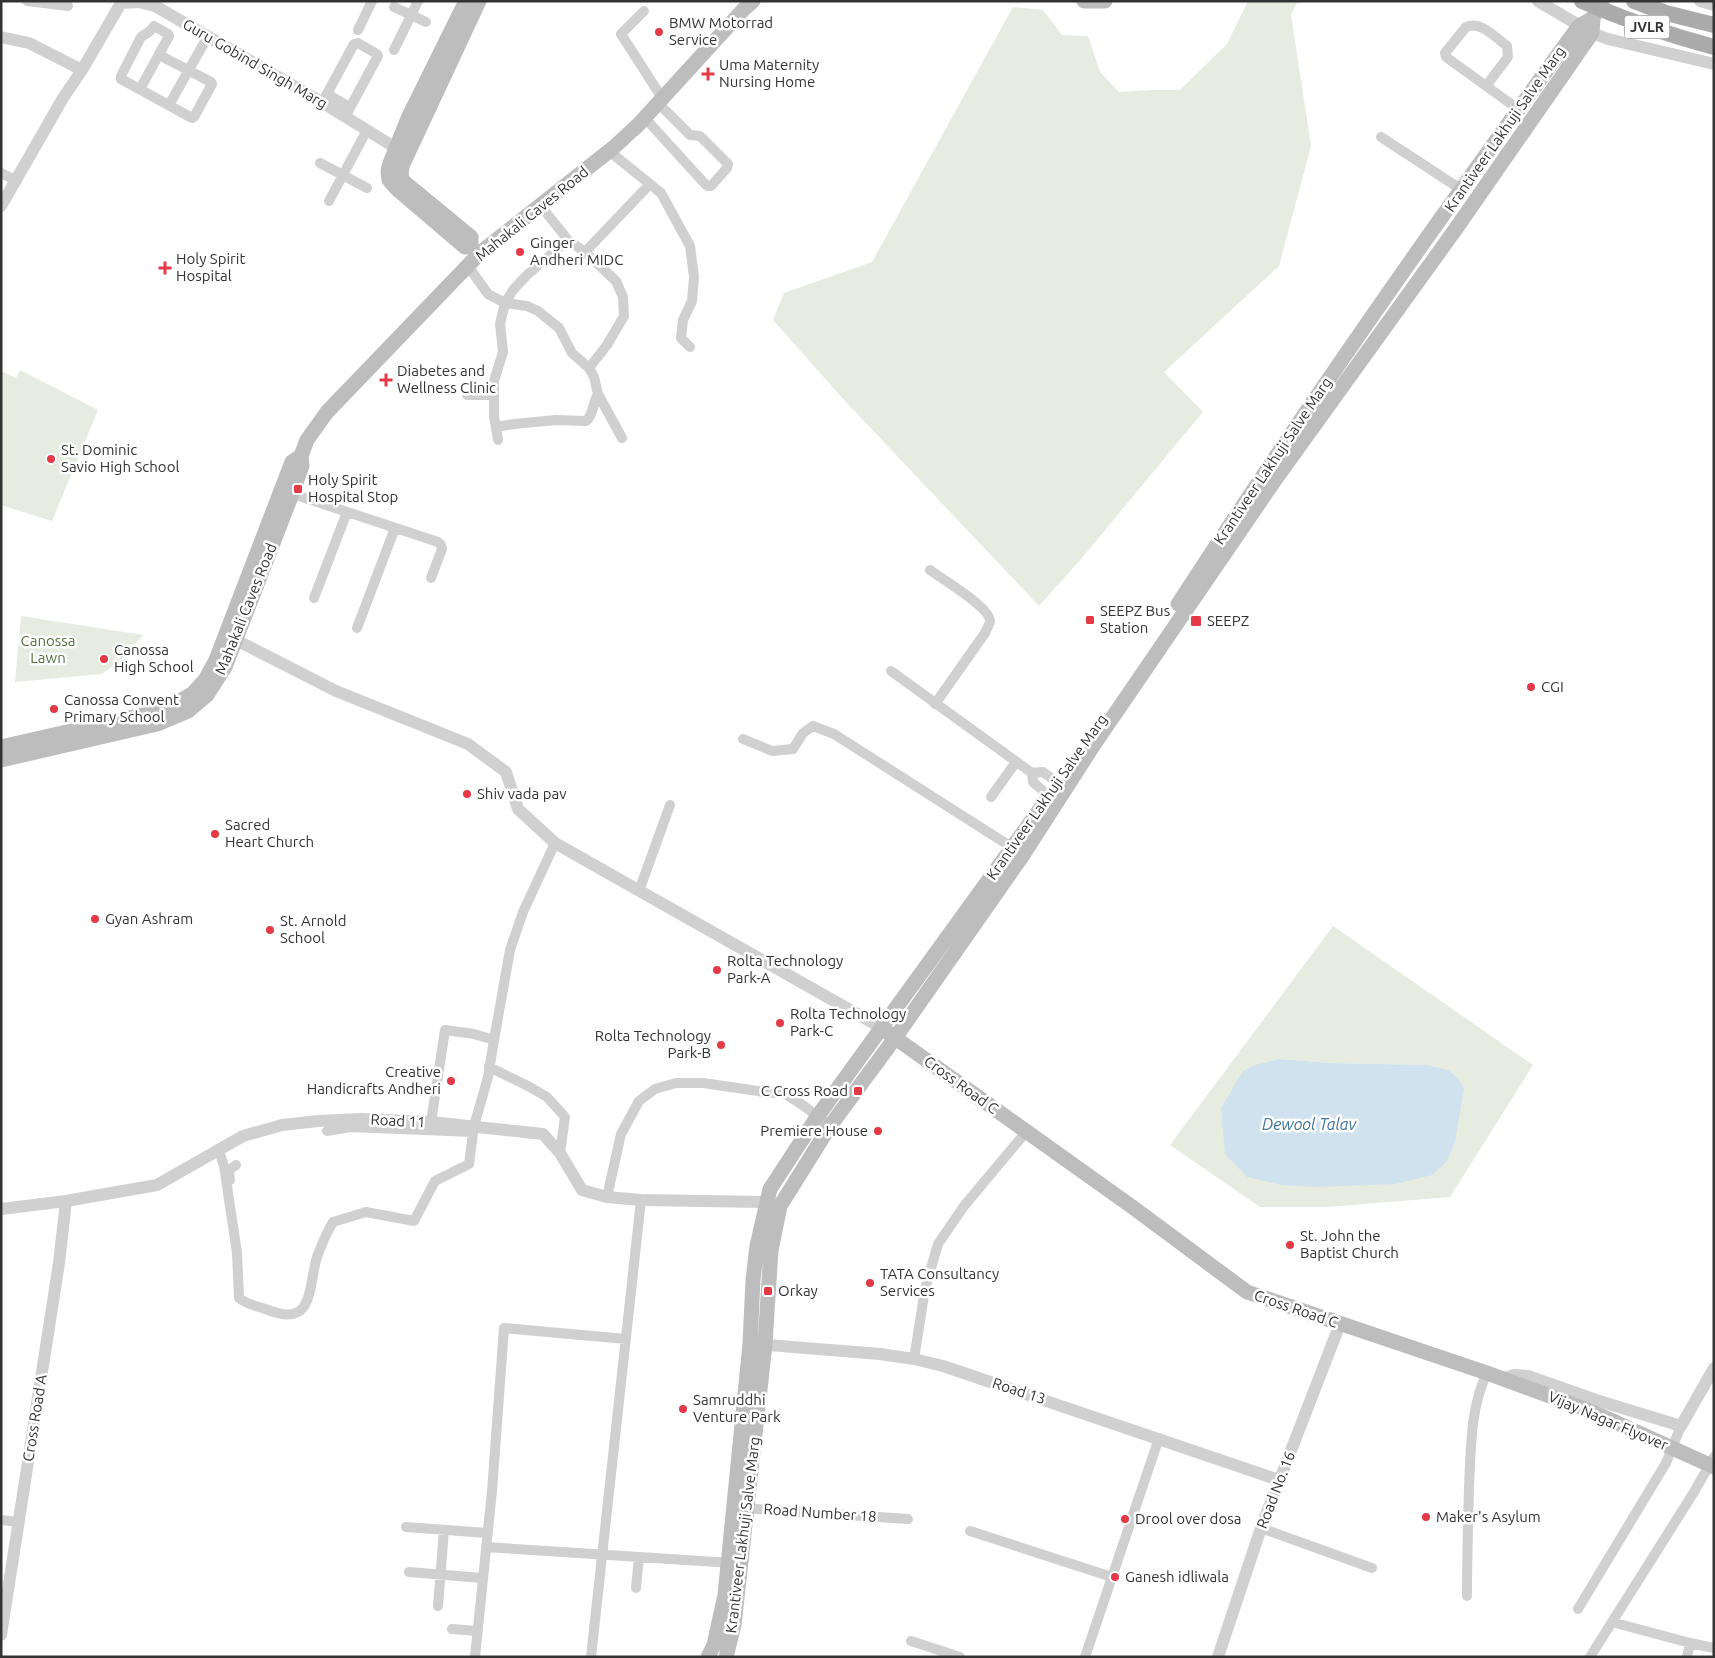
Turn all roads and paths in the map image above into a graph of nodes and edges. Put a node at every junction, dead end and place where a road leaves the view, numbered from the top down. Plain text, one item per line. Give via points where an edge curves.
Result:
1 (27, 1) edge
2 (372, 1) edge
3 (418, 1) edge
4 (466, 1) edge
5 (479, 1) edge
6 (753, 1) edge
7 (1084, 1) edge
8 (1105, 1) edge
9 (1538, 1) edge
10 (1582, 1) edge
11 (1602, 1) edge
12 (1634, 1) edge
13 (1700, 1) edge
14 (159, 5) edge
15 (1714, 5) edge
16 (68, 6) dead end
17 (394, 7) dead end
18 (644, 11) dead end
19 (411, 15) junction
20 (426, 22) dead end
21 (1588, 25) junction
22 (1714, 26) edge
23 (358, 30) dead end
24 (208, 36) junction
25 (1, 37) edge
26 (1714, 47) edge
27 (394, 50) dead end
28 (159, 55) junction
29 (1714, 64) edge
30 (82, 70) junction
31 (189, 70) junction
32 (1486, 86) junction
33 (140, 89) junction
34 (325, 98) junction
35 (660, 100) junction
36 (169, 105) junction
37 (1518, 109) junction
38 (347, 112) junction
39 (645, 118) junction
40 (367, 130) junction
41 (1381, 137) dead end
42 (401, 151) junction
43 (609, 151) junction
44 (320, 163) dead end
45 (1, 173) edge
46 (343, 175) junction
47 (17, 181) junction
48 (650, 184) junction
49 (367, 188) dead end
50 (1462, 190) junction
51 (329, 201) dead end
52 (540, 205) junction
53 (1, 206) edge
54 (568, 240) junction
55 (476, 250) junction
56 (585, 252) junction
57 (468, 266) junction
58 (505, 304) junction
59 (690, 347) dead end
60 (589, 368) junction
61 (598, 394) junction
62 (467, 395) dead end
63 (494, 395) junction
64 (496, 427) junction
65 (622, 438) dead end
66 (498, 440) dead end
67 (1271, 473) junction
68 (286, 492) junction
69 (347, 512) junction
70 (395, 528) junction
71 (930, 570) dead end
72 (432, 578) dead end
73 (314, 598) dead end
74 (357, 628) dead end
75 (236, 640) junction
76 (891, 671) dead end
77 (935, 704) junction
78 (743, 739) dead end
79 (1, 747) edge
80 (1, 760) edge
81 (1016, 762) junction
82 (1032, 773) junction
83 (1054, 790) junction
84 (991, 797) dead end
85 (670, 805) dead end
86 (555, 843) junction
87 (1013, 848) junction
88 (639, 891) junction
89 (882, 1028) junction
90 (896, 1038) junction
91 (494, 1040) junction
92 (489, 1067) junction
93 (824, 1121) junction
94 (431, 1122) junction
95 (473, 1129) junction
96 (326, 1131) dead end
97 (1026, 1132) junction
98 (219, 1151) junction
99 (560, 1153) junction
100 (236, 1165) dead end
101 (607, 1197) junction
102 (640, 1200) junction
103 (66, 1201) junction
104 (773, 1204) junction
105 (1, 1209) edge
106 (237, 1254) junction
107 (1340, 1324) junction
108 (626, 1339) junction
109 (758, 1344) junction
110 (914, 1359) junction
111 (1714, 1368) edge
112 (1487, 1374) junction
113 (1507, 1381) junction
114 (1681, 1426) junction
115 (1159, 1438) junction
116 (1714, 1457) edge
117 (1710, 1474) edge
118 (1279, 1480) junction
119 (740, 1508) junction
120 (908, 1519) dead end
121 (1, 1520) edge
122 (18, 1522) junction
123 (406, 1527) dead end
124 (1261, 1528) junction
125 (444, 1530) junction
126 (970, 1531) dead end
127 (487, 1533) junction
128 (486, 1547) junction
129 (603, 1554) junction
130 (639, 1557) junction
131 (734, 1563) junction
132 (1372, 1568) dead end
133 (409, 1572) dead end
134 (441, 1575) junction
135 (1112, 1577) junction
136 (482, 1578) junction
137 (636, 1588) dead end
138 (1466, 1596) dead end
139 (4, 1600) edge
140 (438, 1606) dead end
141 (1578, 1609) dead end
142 (1612, 1622) junction
143 (452, 1629) dead end
144 (477, 1631) junction
145 (1, 1635) edge
146 (911, 1641) dead end
147 (1690, 1643) junction
148 (1714, 1648) edge
149 (711, 1651) edge
150 (727, 1656) edge
151 (475, 1657) edge
152 (591, 1657) edge
153 (960, 1657) edge
154 (1085, 1657) edge
155 (1218, 1657) edge
156 (1590, 1657) edge
157 (1687, 1657) edge

1 - 16 street
2 - 23 street
3 - 19 street
4 - 42 main road via 409,116
5 - 42 main road
6 - 35 main road, Mahakali Caves Road
7 - 8 main road
9 - 21 street
10 - 26 main road, JVLR, bridge via 1623,18
11 - 21 main road, Krantiveer Lakhuji Salve Marg
12 - 22 main road, JVLR
13 - 15 street
14 - 24 street, Guru Gobind Singh Marg
14 - 30 street, Guru Gobind Singh Marg via 121,3
17 - 19 street
18 - 35 street via 621,34
19 - 20 street
19 - 27 street
21 - 29 street via 1608,39
21 - 37 main road, Krantiveer Lakhuji Salve Marg
21 - 67 main road, Krantiveer Lakhuji Salve Marg via 1455,230
24 - 31 street
24 - 34 street, Guru Gobind Singh Marg
25 - 30 street via 30,43
28 - 31 street
28 - 33 street
28 - 33 street via 169,35 154,26 141,36 120,77
30 - 47 street, Guru Gobind Singh Marg
31 - 36 street
31 - 36 street via 213,83 194,117
32 - 32 street via 1445,56 1470,25 1479,26 1507,46 1509,52
32 - 37 street
33 - 36 street
34 - 38 street, Guru Gobind Singh Marg
34 - 38 street via 355,43 377,54
35 - 39 main road, Mahakali Caves Road
35 - 39 street via 690,134 700,136 728,164 711,186 704,184
37 - 50 main road, Krantiveer Lakhuji Salve Marg
38 - 40 street, Guru Gobind Singh Marg
39 - 43 main road, Mahakali Caves Road
40 - 42 street, Guru Gobind Singh Marg
40 - 46 street
41 - 50 street
42 - 55 main road via 390,163 389,180 464,247
43 - 48 street
43 - 52 main road, Mahakali Caves Road
44 - 46 street
45 - 47 street
46 - 49 street
46 - 51 street
47 - 53 street, Guru Gobind Singh Marg
48 - 56 street
48 - 59 street via 661,193 690,246 694,277 692,301 683,320 682,338
50 - 67 main road, Krantiveer Lakhuji Salve Marg
52 - 54 street
52 - 55 main road, Mahakali Caves Road
54 - 56 street
54 - 58 street via 527,275
55 - 57 main road, Mahakali Caves Road
56 - 60 street via 616,281 623,298 624,316
57 - 58 street via 488,294
57 - 68 main road, Mahakali Caves Road via 326,412 307,440 301,456 292,462
58 - 60 street via 527,306 538,311 559,328 572,353
58 - 63 street via 500,324 503,352 494,381
60 - 61 street
61 - 64 street via 586,421 556,420
61 - 65 street
62 - 63 street
63 - 64 street
64 - 66 street
67 - 83 main road, Krantiveer Lakhuji Salve Marg
67 - 90 main road, Krantiveer Lakhuji Salve Marg via 1023,855
68 - 69 street
68 - 75 main road, Mahakali Caves Road
68 - 79 main road, Mahakali Caves Road via 216,660 192,694 164,710
69 - 70 street
69 - 73 street
70 - 72 street via 441,545
70 - 74 street
71 - 77 street via 982,607 990,621
75 - 80 main road, Mahakali Caves Road via 225,667 207,695 188,711 157,724
75 - 86 street via 336,691 468,744 506,772 518,810
76 - 77 street
77 - 81 street
78 - 87 street via 772,751 793,748 803,732 813,726 834,734
81 - 82 street
81 - 84 street
82 - 83 street via 1034,782
82 - 83 street via 1043,772
83 - 87 main road, Krantiveer Lakhuji Salve Marg
85 - 88 street
86 - 88 street
86 - 91 street via 523,912 510,950
87 - 89 main road, Krantiveer Lakhuji Salve Marg
88 - 89 street
89 - 90 main road, Cross Road C
89 - 93 main road, Krantiveer Lakhuji Salve Marg
90 - 93 main road, Krantiveer Lakhuji Salve Marg
90 - 97 main road, Cross Road C
91 - 92 street
91 - 94 street via 445,1030
92 - 95 street
92 - 99 street via 547,1097 565,1117
93 - 101 street via 784,1093 703,1083 676,1083 655,1089 639,1101 621,1134
93 - 104 main road, Krantiveer Lakhuji Salve Marg
94 - 95 street, Road 11
94 - 98 street, Road 11 via 361,1120 282,1125 243,1136
95 - 96 street via 350,1127
95 - 99 street, Road 11 via 543,1134
95 - 106 street via 470,1162 435,1180 414,1221 366,1212 334,1222 317,1257 309,1298 298,1312 280,1314 240,1299
97 - 107 main road, Cross Road C via 1247,1292
97 - 110 street via 964,1206 938,1244 925,1289
98 - 103 street, Road 11 via 157,1185
98 - 106 street
99 - 101 street, Road 11 via 582,1190
100 - 106 street via 229,1172 241,1249
101 - 102 street, Road 11
102 - 104 street, Road 11
102 - 108 street
103 - 105 street, Road 11
103 - 122 street, Cross Road A
104 - 109 main road, Krantiveer Lakhuji Salve Marg via 771,1250
107 - 112 main road, Cross Road C
107 - 118 street, Road No. 16
108 - 127 street via 504,1328
108 - 129 street
109 - 110 street, Road 13
109 - 119 main road, Krantiveer Lakhuji Salve Marg
110 - 115 street, Road 13
111 - 114 street
112 - 113 main road, Cross Road C
112 - 138 street via 1475,1412 1470,1462
113 - 114 street, Cross Road C via 1514,1375 1528,1376
113 - 117 main road, Vijay Nagar Flyover, bridge via 1585,1409
114 - 141 street via 1666,1463
115 - 118 street, Road 13
115 - 135 street
116 - 117 street
117 - 142 street
118 - 124 street, Road No. 16
119 - 120 street, Road Number 18
119 - 131 main road, Krantiveer Lakhuji Salve Marg
121 - 122 street
122 - 139 street, Cross Road A
123 - 125 street
124 - 132 street
124 - 155 street, Road No. 16
125 - 127 street
125 - 134 street
126 - 135 street
127 - 128 street
128 - 129 street
128 - 136 street
129 - 130 street
129 - 152 street
130 - 131 street
130 - 137 street
131 - 149 main road, Krantiveer Lakhuji Salve Marg
131 - 150 main road, Krantiveer Lakhuji Salve Marg via 734,1625
133 - 134 street
134 - 136 street
134 - 140 street
135 - 154 street
136 - 144 street
139 - 145 street, Cross Road A
142 - 147 street
142 - 156 street
143 - 144 street
144 - 151 street
146 - 153 street
147 - 148 street
147 - 157 street
149 - 150 street

